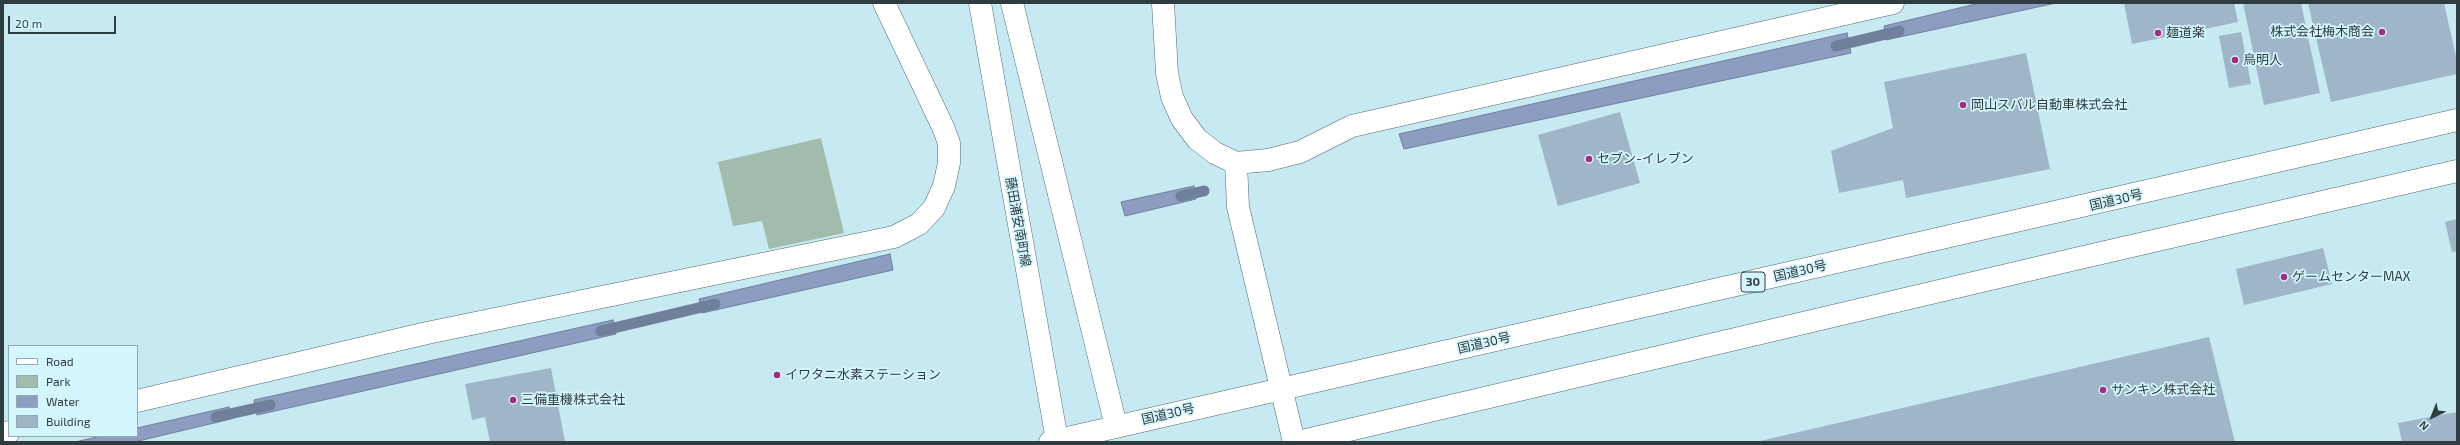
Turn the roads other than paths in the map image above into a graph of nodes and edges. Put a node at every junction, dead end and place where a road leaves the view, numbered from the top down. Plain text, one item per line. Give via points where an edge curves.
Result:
1 (884, 3) edge
2 (980, 3) edge
3 (1012, 3) edge
4 (1163, 3) edge
5 (1893, 3) edge
6 (2457, 120) edge
7 (1236, 163) junction
8 (2457, 171) edge
9 (1281, 389) junction
10 (138, 402) edge
11 (1118, 434) edge
12 (1055, 441) edge
13 (1294, 442) edge
14 (1298, 442) edge

1 - 10 main road via 949,144 949,163 944,186 934,208 919,224 894,237 427,333
2 - 12 main road, 藤田浦安南町線
3 - 11 main road
4 - 7 main road via 1167,73 1172,97 1182,119 1203,144
5 - 7 main road via 1352,126 1300,152 1268,160
6 - 9 main road, 国道30号 / 30
7 - 9 main road via 1238,207
8 - 14 main road via 2063,261
9 - 11 main road, 国道30号 / 30
9 - 13 main road
11 - 12 main road, 国道30号 / 30

